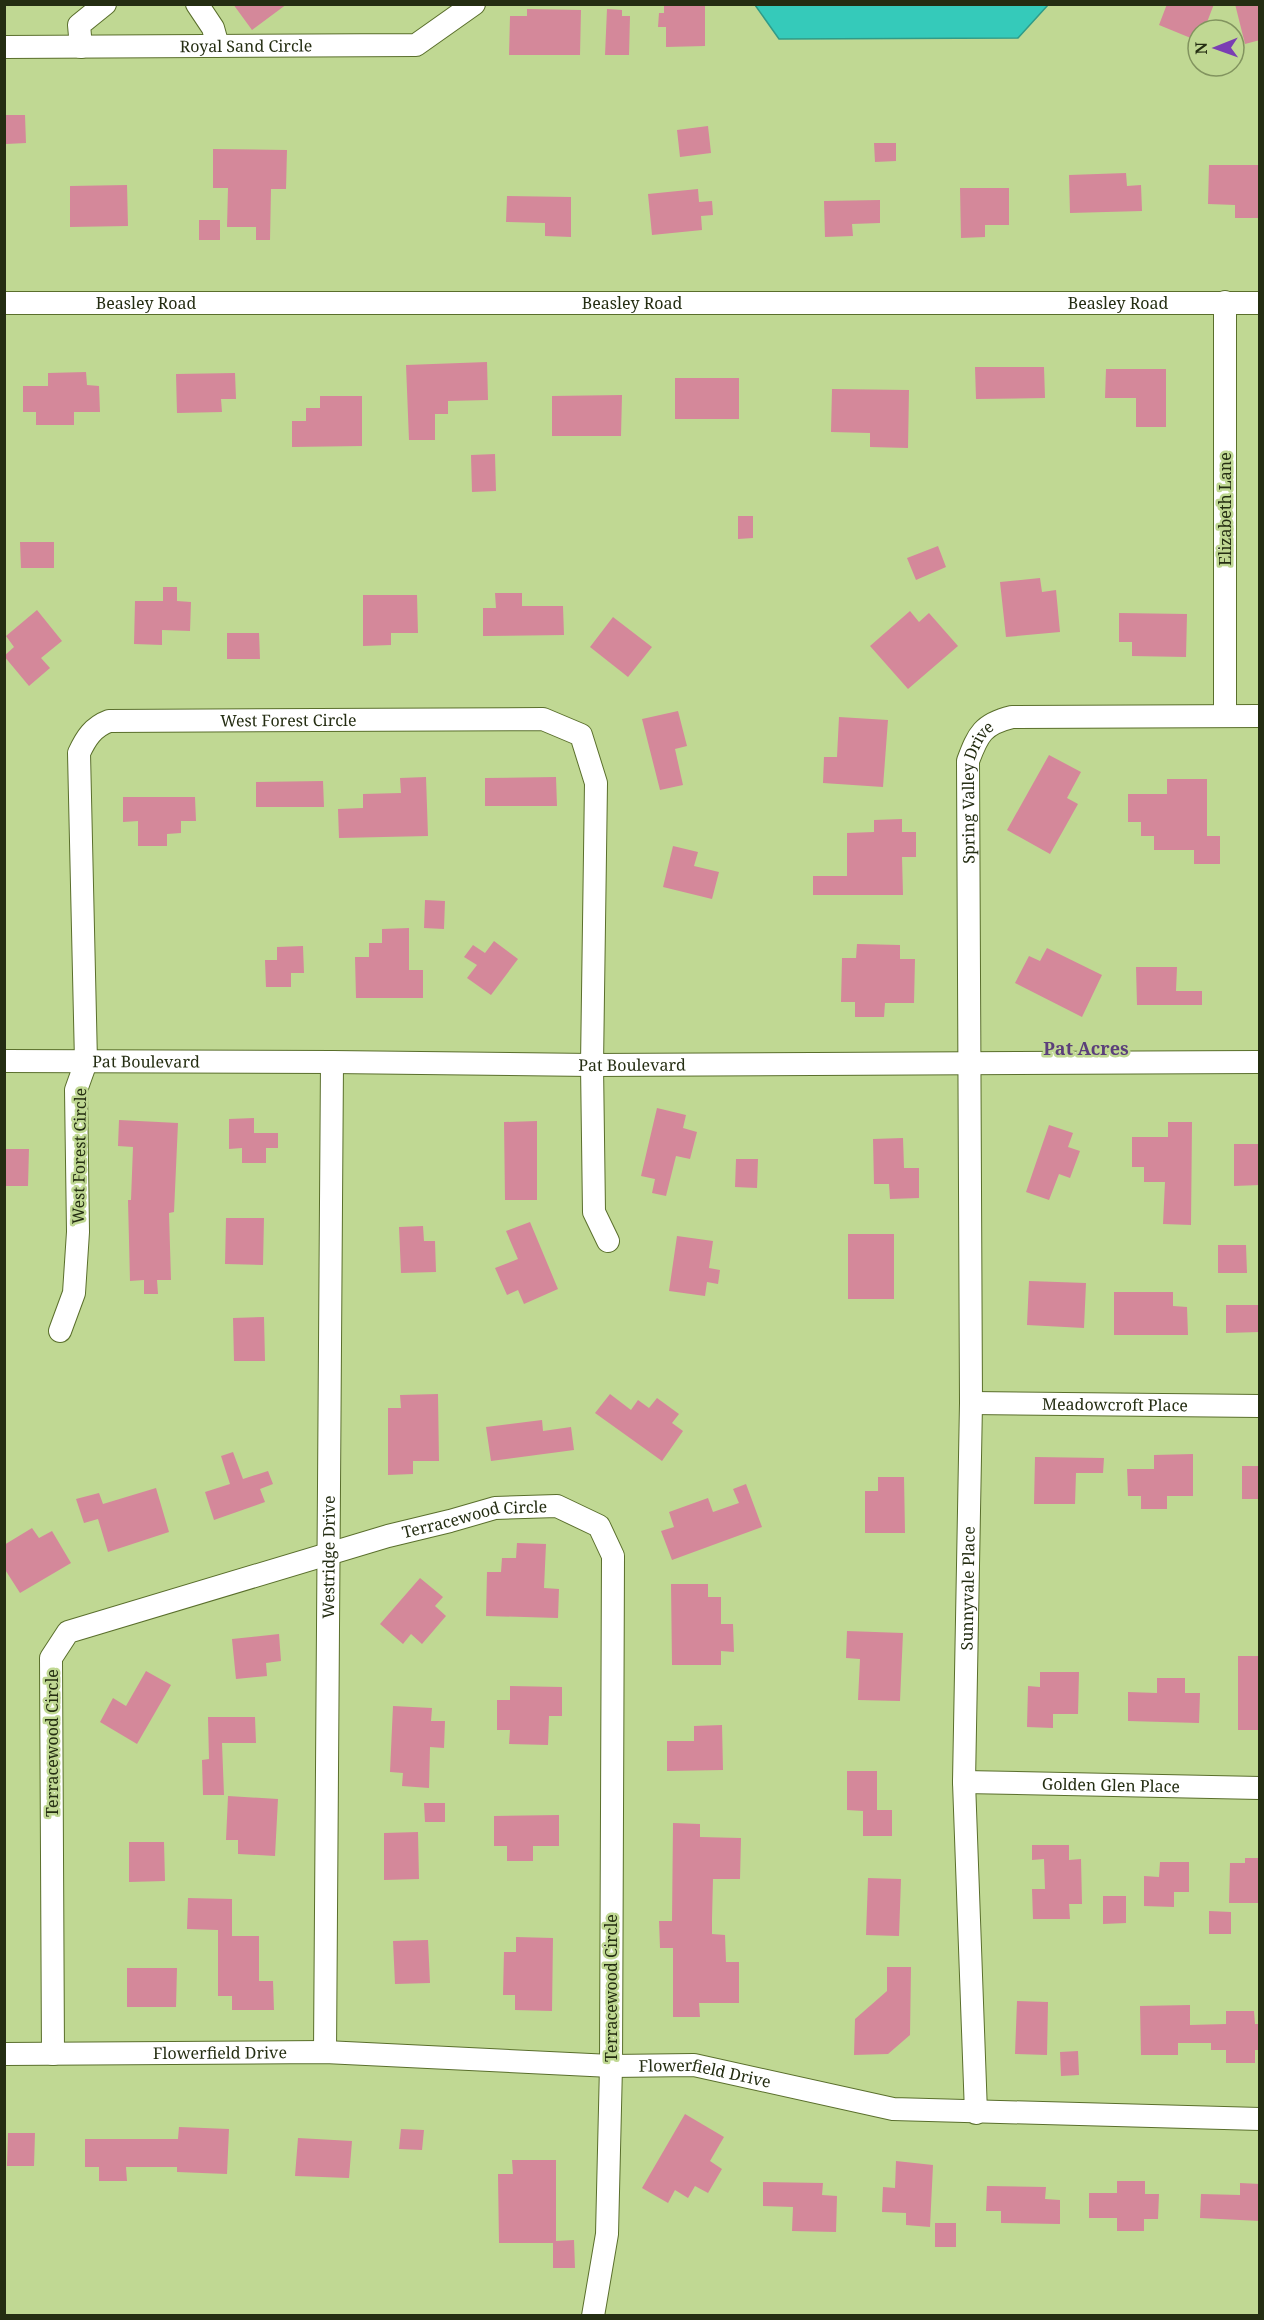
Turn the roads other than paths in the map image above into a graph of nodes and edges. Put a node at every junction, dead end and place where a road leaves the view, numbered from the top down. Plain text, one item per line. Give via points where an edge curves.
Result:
1 (105, 4) edge
2 (196, 4) edge
3 (474, 4) edge
4 (218, 46) junction
5 (4, 47) edge
6 (81, 47) junction
7 (4, 303) edge
8 (1226, 303) junction
9 (1260, 303) edge
10 (1225, 716) junction
11 (1260, 716) edge
12 (4, 1061) edge
13 (86, 1062) junction
14 (332, 1062) junction
15 (1260, 1062) edge
16 (969, 1064) junction
17 (592, 1065) junction
18 (608, 1241) dead end
19 (60, 1332) dead end
20 (971, 1403) junction
21 (1260, 1406) edge
22 (330, 1555) junction
23 (964, 1782) junction
24 (1260, 1788) edge
25 (325, 2052) junction
26 (4, 2054) edge
27 (53, 2054) junction
28 (611, 2066) junction
29 (976, 2113) junction
30 (1260, 2119) edge
31 (593, 2316) edge

1 - 6 street via 79,25
2 - 4 street via 213,28
3 - 4 street, Royal Sand Circle via 416,45
4 - 6 street, Royal Sand Circle
5 - 6 street, Royal Sand Circle
7 - 8 street, Beasley Road
8 - 9 street, Beasley Road
8 - 10 street, Elizabeth Lane
10 - 11 street, Spring Valley Drive
10 - 16 street, Spring Valley Drive via 1012,717 994,721 978,735 968,761
12 - 13 street, Pat Boulevard
13 - 14 street, Pat Boulevard
13 - 17 street, West Forest Circle via 79,753 86,737 101,724 130,720 543,718 581,735 596,783
13 - 19 street, West Forest Circle via 76,1090 78,1232 74,1293
14 - 17 street, Pat Boulevard
14 - 22 street, Westridge Drive
15 - 16 street, Pat Boulevard
16 - 17 street, Pat Boulevard
16 - 20 street, Sunnyvale Place
17 - 18 street, West Forest Circle via 594,1212
20 - 21 street, Meadowcroft Place
20 - 23 street, Sunnyvale Place
22 - 25 street, Westridge Drive
22 - 27 street, Terracewood Circle via 68,1632 51,1658
22 - 28 street, Terracewood Circle via 495,1508 557,1506 599,1526 613,1556
23 - 24 street, Golden Glen Place
23 - 29 street, Sunnyvale Place
25 - 27 street, Flowerfield Drive
25 - 28 street, Flowerfield Drive
26 - 27 street, Flowerfield Drive
28 - 29 street, Flowerfield Drive via 694,2065 893,2109
28 - 31 street, Terracewood Circle via 608,2234
29 - 30 street, Flowerfield Drive

